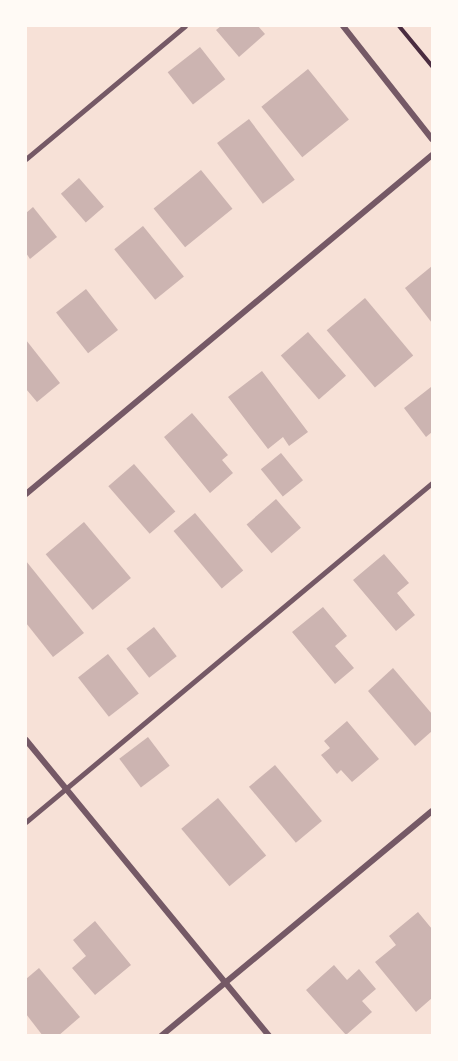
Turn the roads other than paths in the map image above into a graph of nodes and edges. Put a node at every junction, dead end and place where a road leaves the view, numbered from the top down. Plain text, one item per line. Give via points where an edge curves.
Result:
1 (185, 26) edge
2 (343, 26) edge
3 (432, 139) edge
4 (432, 155) edge
5 (26, 159) edge
6 (432, 483) edge
7 (26, 494) edge
8 (26, 740) edge
9 (66, 789) junction
10 (432, 811) edge
11 (26, 822) edge
12 (225, 982) junction
13 (161, 1035) edge
14 (268, 1035) edge

1 - 5 lane
2 - 3 street
4 - 7 street
6 - 9 lane
8 - 9 street
9 - 11 lane
9 - 12 street
10 - 12 street
12 - 13 street
12 - 14 street

